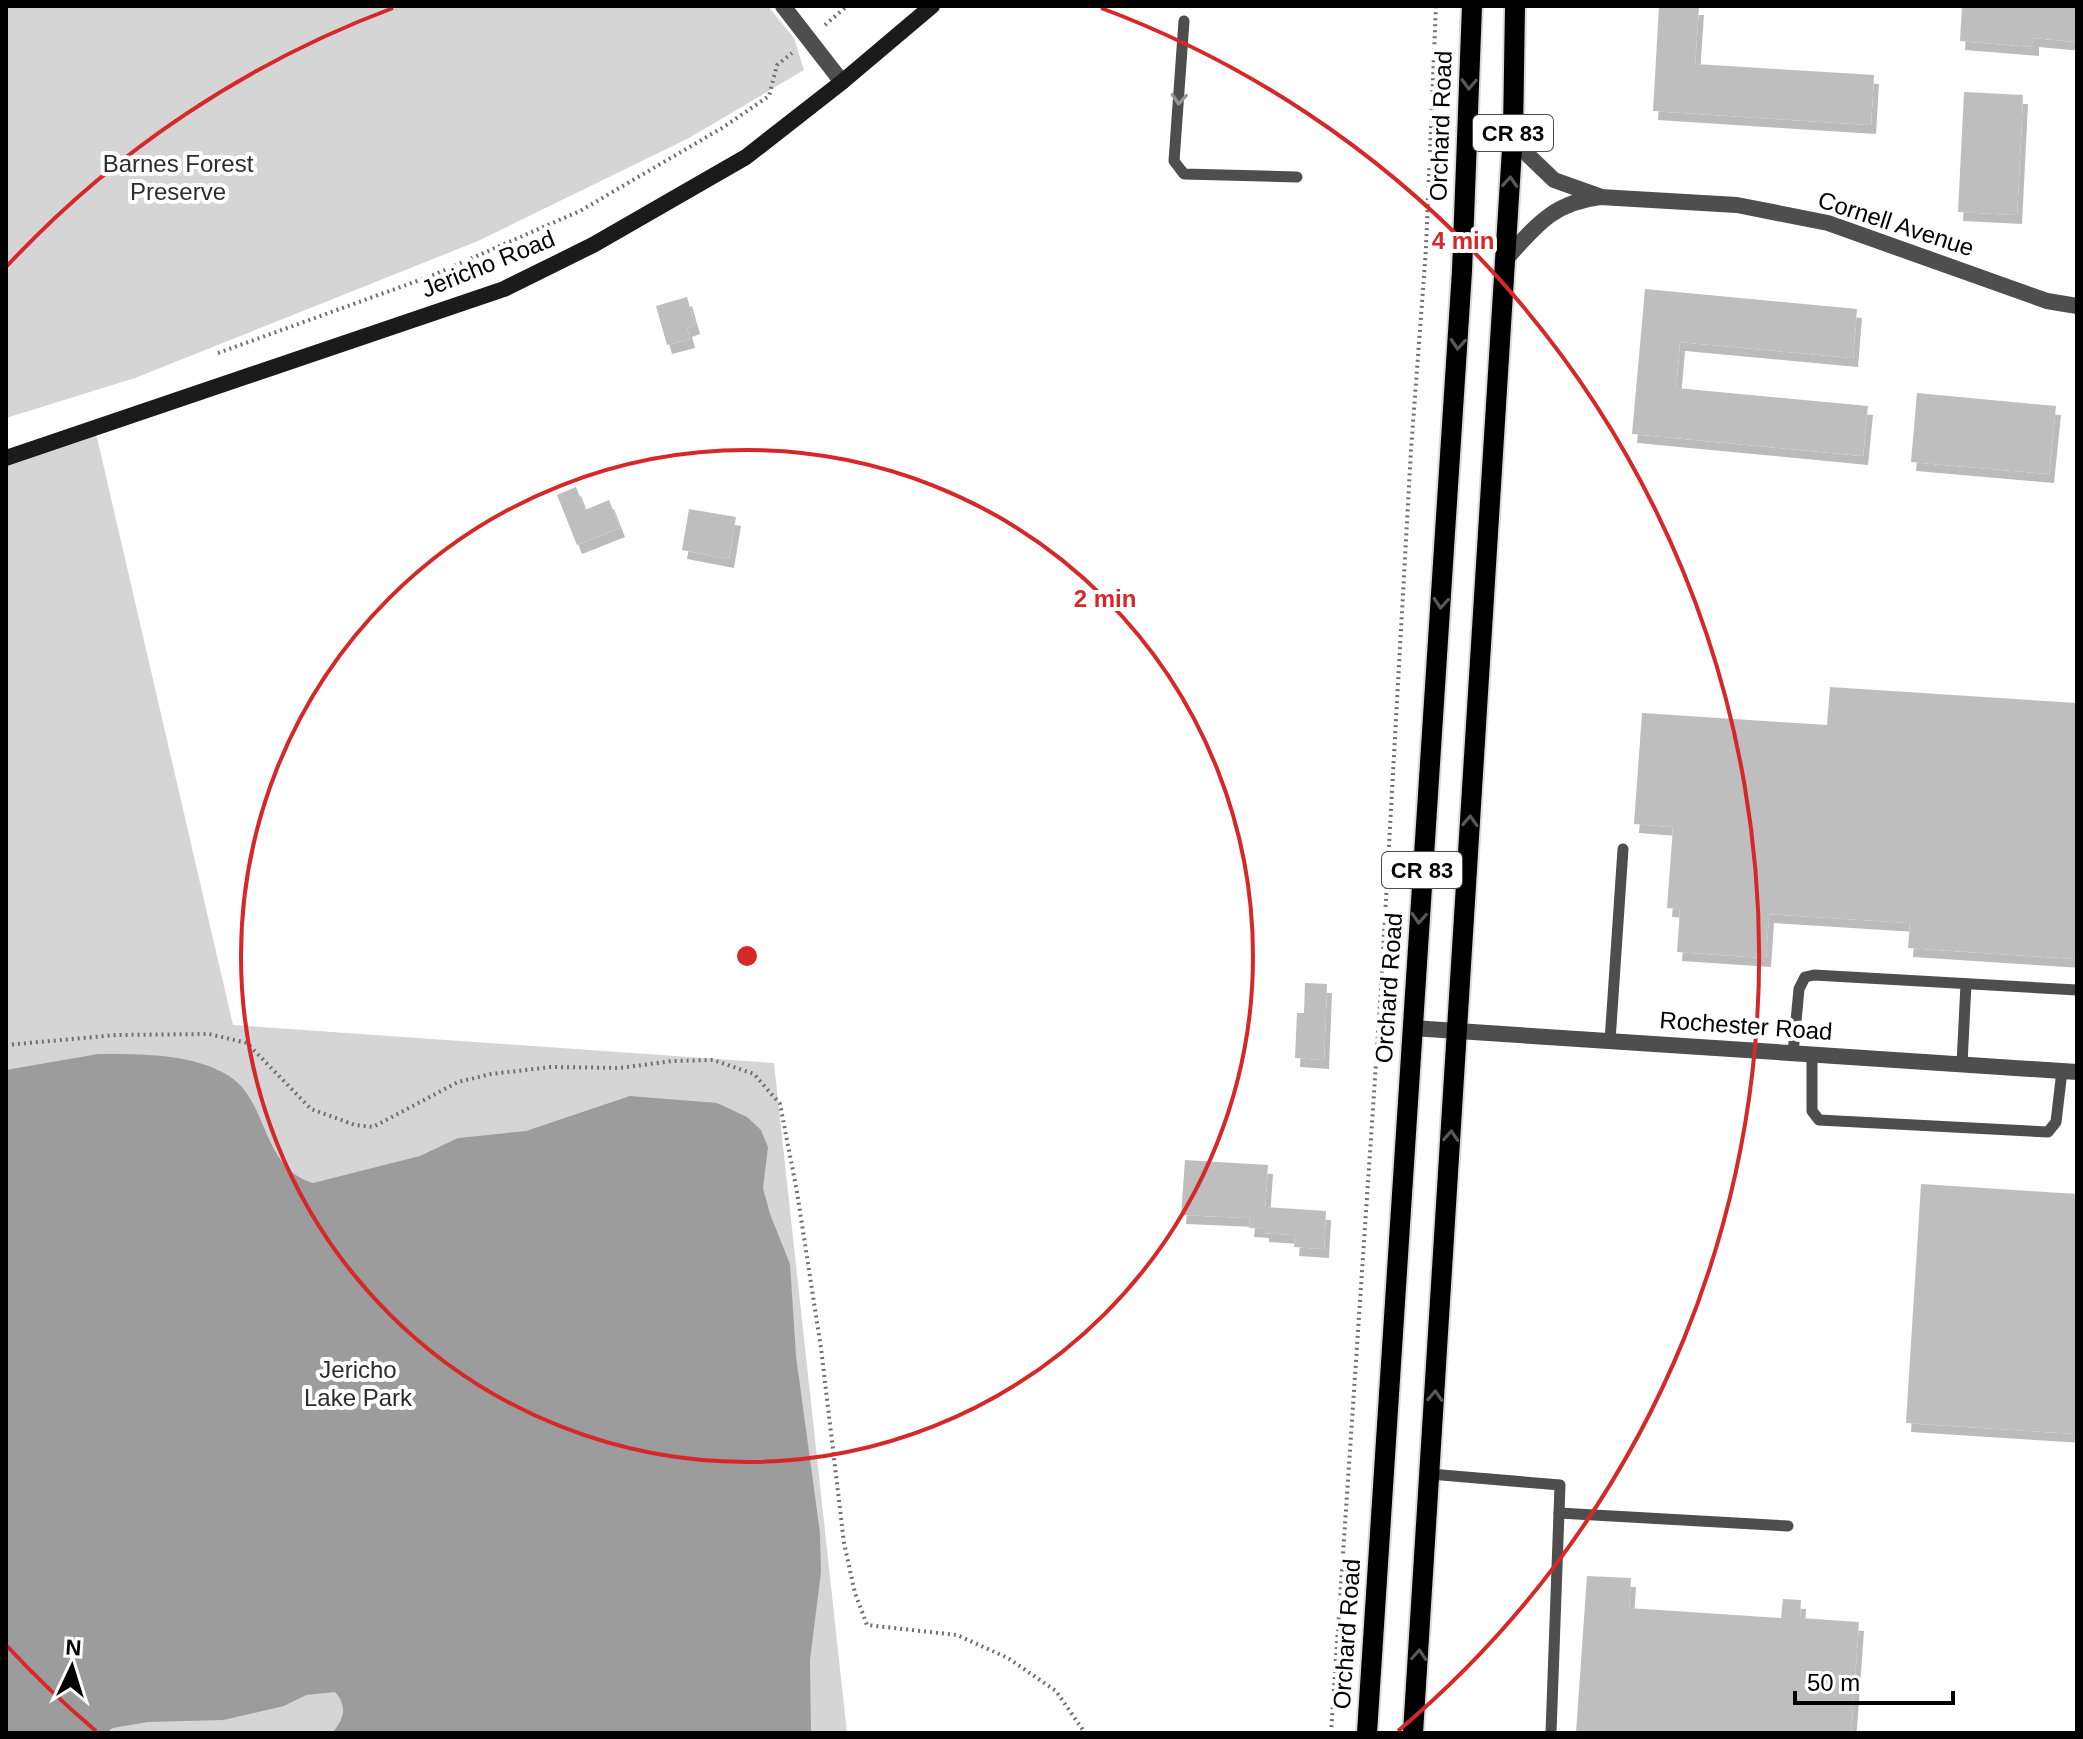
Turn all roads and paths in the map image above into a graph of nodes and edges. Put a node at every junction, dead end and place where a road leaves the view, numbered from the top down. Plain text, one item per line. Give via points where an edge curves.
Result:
1 (783, 6) edge
2 (847, 6) edge
3 (932, 6) edge
4 (1436, 6) edge
5 (1472, 6) edge
6 (1515, 6) edge
7 (1184, 21) dead end
8 (825, 25) dead end
9 (792, 53) dead end
10 (842, 82) junction
11 (1513, 133) junction
12 (1297, 177) dead end
13 (1600, 197) junction
14 (1505, 260) junction
15 (2077, 306) edge
16 (218, 353) dead end
17 (6, 458) edge
18 (1623, 849) dead end
19 (1966, 984) junction
20 (2077, 990) edge
21 (1412, 1028) junction
22 (1457, 1031) junction
23 (1610, 1041) junction
24 (6, 1045) edge
25 (1793, 1053) junction
26 (1812, 1054) junction
27 (1962, 1064) junction
28 (2069, 1071) edge
29 (1430, 1474) junction
30 (1559, 1513) junction
31 (1788, 1526) dead end
32 (1085, 1733) edge
33 (1331, 1733) edge
34 (1367, 1733) edge
35 (1413, 1733) edge
36 (1551, 1733) edge

1 - 10 street
2 - 8 path
3 - 10 main road, Jericho Road
4 - 33 path via 1426,249
5 -> 21 main road, Orchard Road / CR 83 via 1462,271
6 - 11 main road, CR 83
7 -> 12 lane via 1174,161 1184,174
9 - 16 path via 777,65 769,96 580,211 431,276
10 - 17 main road, Jericho Road via 746,157 504,289
11 - 13 street, Cornell Avenue via 1554,180
14 -> 11 main road, CR 83
13 - 14 street, Cornell Avenue via 1557,208
13 - 15 street, Cornell Avenue via 1737,205 1828,223 2047,301
22 -> 14 main road, CR 83
18 - 23 lane
19 - 20 lane
19 - 25 lane via 1805,977 1799,989
19 - 27 lane
21 - 22 street, Rochester Road
21 - 34 main road, Orchard Road / CR 83
22 - 23 street, Rochester Road
29 -> 22 main road, CR 83
23 - 25 street, Rochester Road
24 - 32 path via 116,1035 209,1034 247,1043 311,1109 373,1127 458,1082 491,1074 713,1060 754,1074 780,1104 821,1348 844,1543 867,1625 957,1635 1008,1658 1056,1691
25 - 26 street, Rochester Road
26 - 27 street, Rochester Road
26 - 28 lane via 1812,1111 1819,1120 2048,1132 2056,1122
27 - 28 street, Rochester Road
29 - 30 lane via 1560,1485
35 -> 29 main road, CR 83
30 - 31 lane
30 - 36 lane

